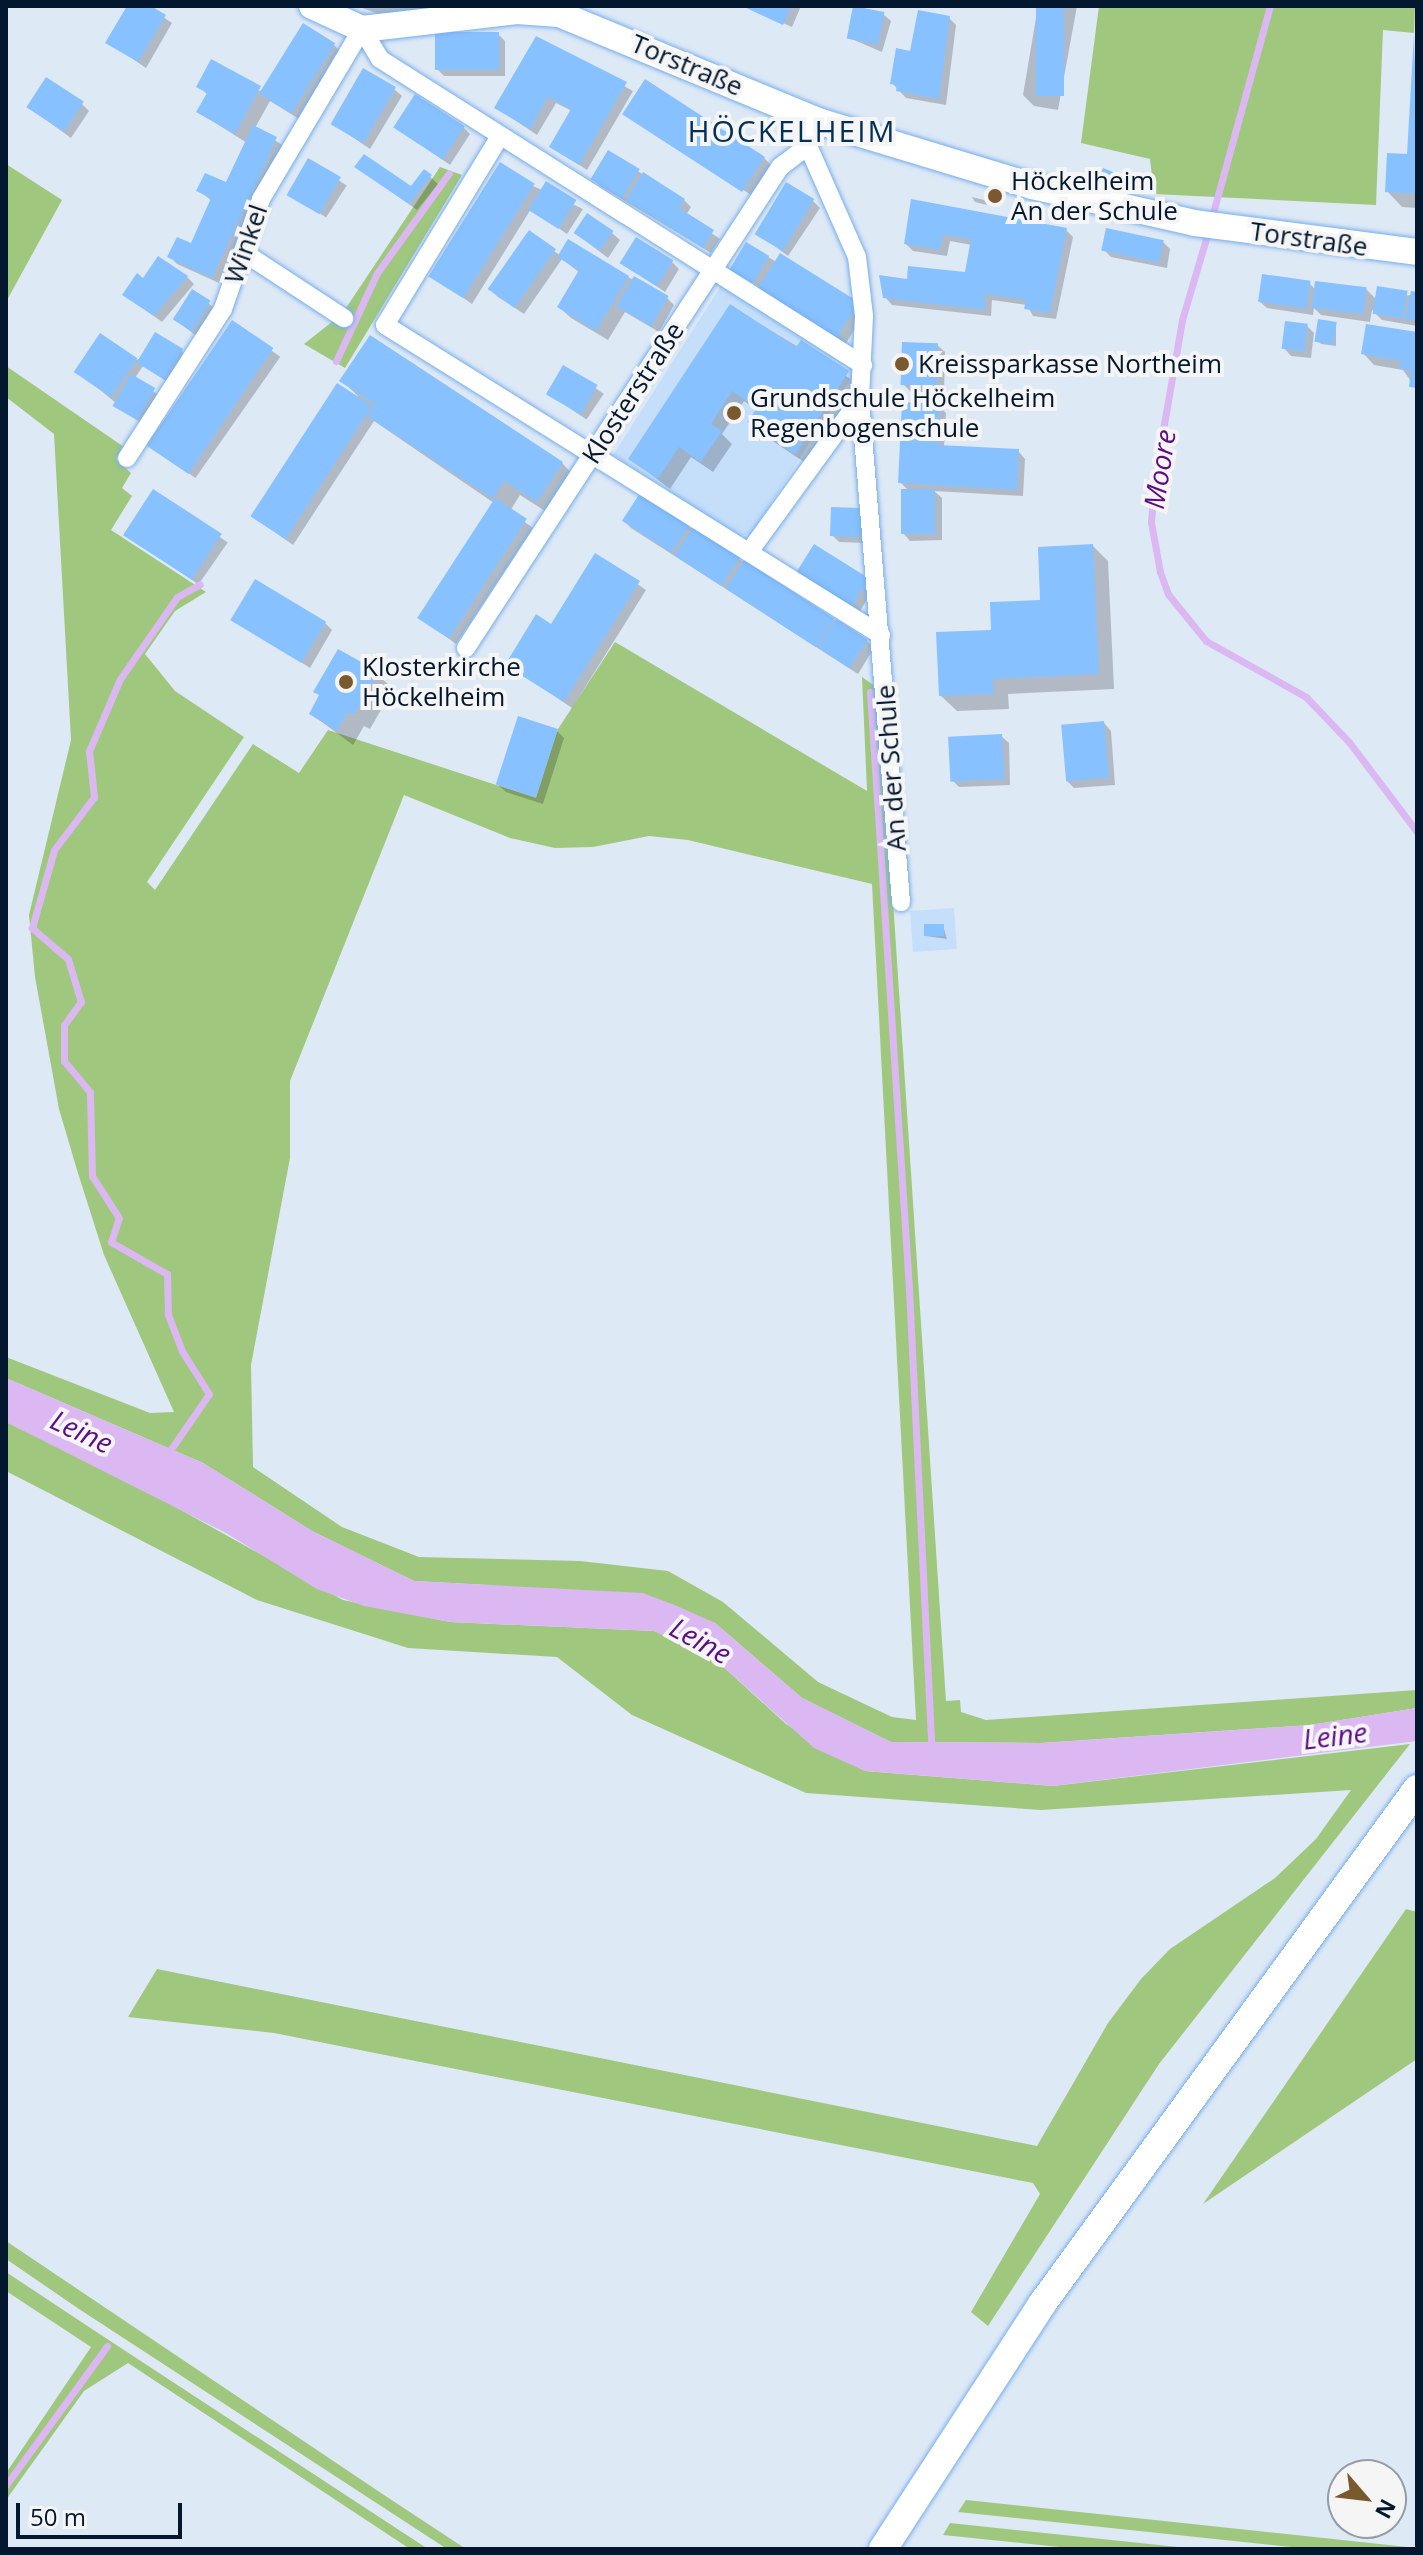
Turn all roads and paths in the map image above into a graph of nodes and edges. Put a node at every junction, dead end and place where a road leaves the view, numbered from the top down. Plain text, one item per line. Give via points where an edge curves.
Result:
1 (312, 6) edge
2 (517, 9) edge
3 (362, 29) junction
4 (818, 121) junction
5 (500, 136) junction
6 (808, 146) junction
7 (243, 252) junction
8 (1417, 252) edge
9 (712, 271) junction
10 (344, 318) dead end
11 (863, 365) junction
12 (860, 399) junction
13 (594, 454) junction
14 (127, 458) dead end
15 (749, 552) junction
16 (881, 635) junction
17 (466, 648) dead end
18 (901, 902) dead end
19 (1417, 1789) edge
20 (883, 2549) edge

1 - 3 street
2 - 3 street, Torstraße
2 - 4 street, Torstraße via 559,14 599,27
3 - 5 street via 380,59
3 - 7 street, Winkel via 261,199
4 - 6 street
4 - 8 street, Torstraße via 1032,186 1195,223
5 - 9 street
5 - 13 street via 385,325
6 - 9 street, Klosterstraße via 780,167
6 - 11 street, An der Schule via 857,257
7 - 10 street
7 - 14 street, Winkel via 223,309
9 - 11 street
9 - 13 street, Klosterstraße
11 - 12 street, An der Schule
12 - 15 street
12 - 16 street, An der Schule
13 - 15 street
13 - 17 street, Klosterstraße
15 - 16 street
16 - 18 street, An der Schule
19 - 20 main road via 1042,2304

